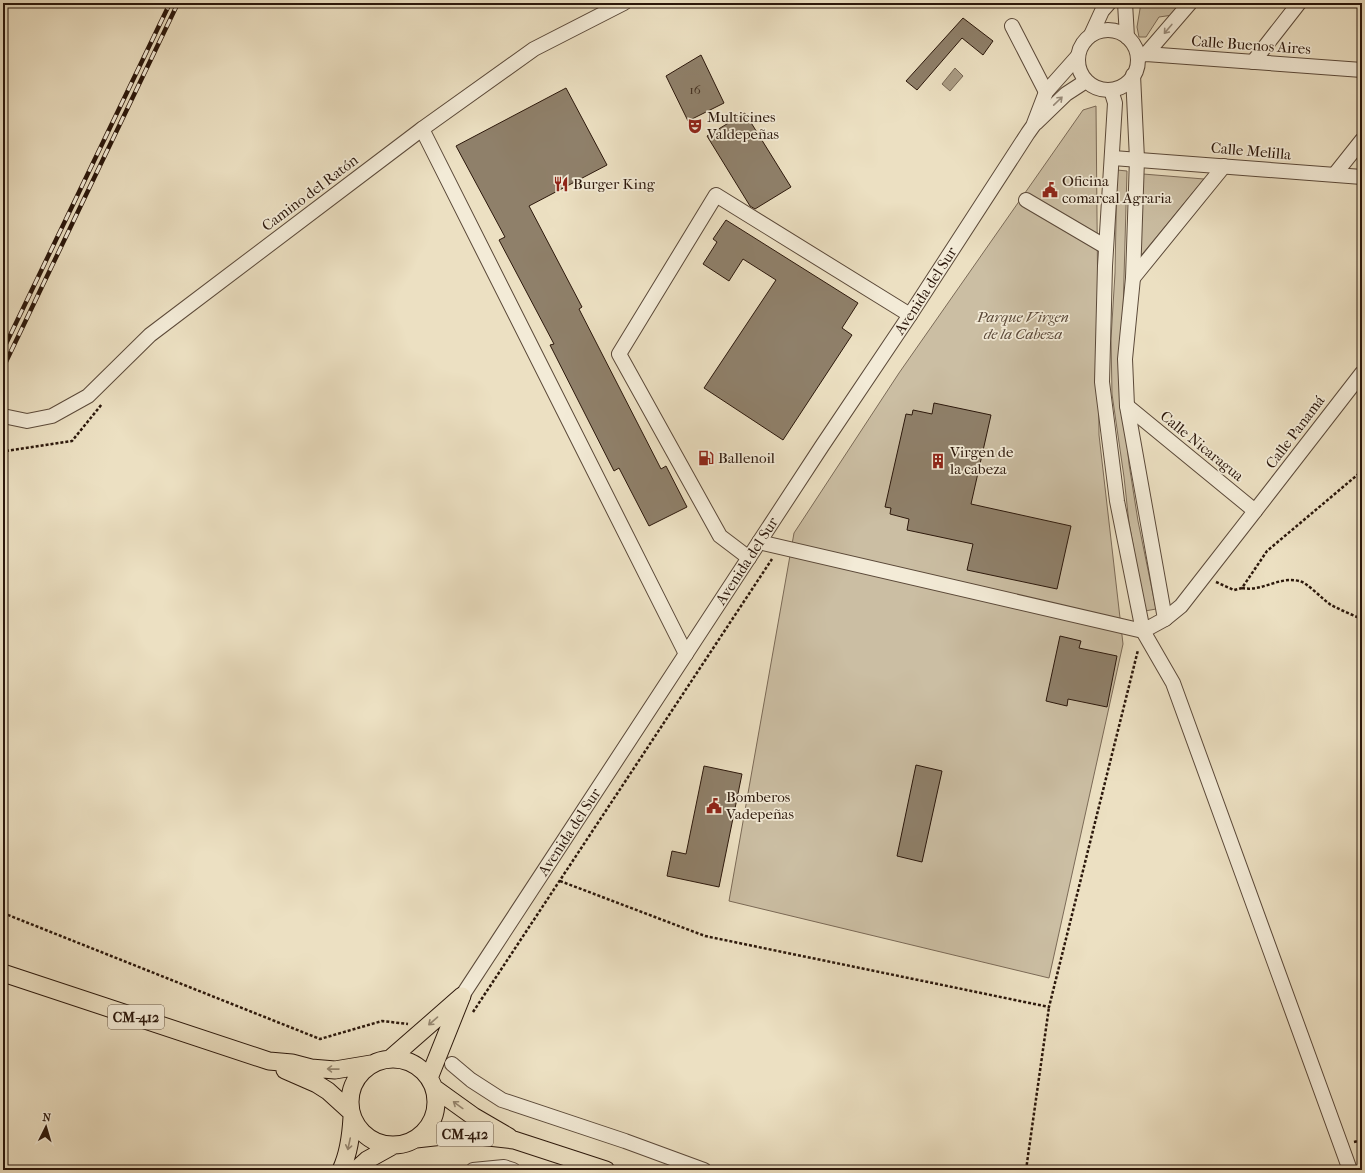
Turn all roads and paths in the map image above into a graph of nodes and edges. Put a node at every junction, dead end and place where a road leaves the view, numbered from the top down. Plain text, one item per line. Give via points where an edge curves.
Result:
1 (624, 3) edge
2 (1109, 3) edge
3 (1125, 3) edge
4 (1190, 3) edge
5 (1299, 3) edge
6 (1012, 26) dead end
7 (1091, 35) junction
8 (1128, 37) junction
9 (1142, 55) junction
10 (1078, 56) junction
11 (1253, 62) junction
12 (1362, 70) edge
13 (1134, 75) junction
14 (1086, 81) junction
15 (1111, 90) junction
16 (1046, 92) junction
17 (1033, 126) junction
18 (422, 129) junction
19 (1362, 140) edge
20 (1113, 158) junction
21 (1137, 159) junction
22 (1224, 166) junction
23 (1335, 174) junction
24 (1362, 177) edge
25 (1026, 200) dead end
26 (1106, 247) junction
27 (1133, 278) junction
28 (910, 315) junction
29 (1362, 373) edge
30 (1127, 406) junction
31 (3, 416) edge
32 (1362, 471) edge
33 (1255, 511) junction
34 (759, 542) junction
35 (774, 557) dead end
36 (749, 558) junction
37 (1205, 575) junction
38 (1242, 588) junction
39 (1165, 619) junction
40 (1362, 620) edge
41 (1143, 631) junction
42 (686, 654) junction
43 (560, 881) junction
44 (3, 913) edge
45 (3, 973) edge
46 (462, 996) junction
47 (1049, 1007) junction
48 (473, 1013) dead end
49 (428, 1026) junction
50 (390, 1059) junction
51 (269, 1061) junction
52 (371, 1064) junction
53 (452, 1064) dead end
54 (431, 1083) junction
55 (351, 1114) junction
56 (416, 1139) junction
57 (514, 1140) junction
58 (394, 1145) junction
59 (341, 1170) edge
60 (356, 1170) edge
61 (473, 1170) edge
62 (513, 1170) edge
63 (606, 1170) edge
64 (704, 1170) edge
65 (1026, 1170) edge
66 (1350, 1170) edge

1 - 18 street, Camino del Ratón via 534,49
2 - 7 street via 1102,11
3 - 8 street
4 -> 9 street
5 - 11 street
6 - 16 street
7 - 8 street via 1110,30
7 - 10 street via 1080,48
8 - 9 street
9 - 11 street, Calle Buenos Aires
9 - 13 street
10 - 14 street via 1080,69
10 - 16 street, Avenida del Sur
11 - 12 street, Calle Buenos Aires
13 - 15 street via 1128,82
13 - 21 street
14 - 15 street via 1102,89
17 -> 14 street, Avenida del Sur via 1066,94
15 - 20 street via 1116,103
16 - 17 street, Avenida del Sur
17 - 28 street, Avenida del Sur
18 - 31 street, Camino del Ratón via 150,335 88,396 52,416 27,421
18 - 42 street
19 - 23 street
20 - 21 street, Calle Melilla
20 - 26 street
21 - 22 street, Calle Melilla
21 - 27 street
22 - 23 street, Calle Melilla
22 - 27 street
23 - 24 street, Calle Melilla
25 - 26 street
26 - 41 street via 1102,382 1117,501
27 - 30 street via 1125,359
28 - 34 street, Avenida del Sur
28 - 36 street via 716,195 619,354 720,536
29 - 33 street, Calle Panamá
30 - 33 street, Calle Nicaragua
30 - 39 street
32 - 38 path via 1267,551
33 - 37 street, Calle Panamá
34 - 36 street, Avenida del Sur
34 - 41 street
35 - 43 path
36 - 42 street, Avenida del Sur
37 - 38 path via 1234,590
37 - 39 street, Calle Panamá via 1181,606
38 - 40 path via 1250,590 1278,581 1300,581 1331,604
39 - 41 street, Calle Panamá
41 - 47 path
41 - 66 street via 1173,683
42 - 46 street, Avenida del Sur
43 - 47 path via 705,936
43 - 48 path
44 - 49 path via 320,1039 382,1021
45 - 51 main road, CM-412
46 -> 49 main road, Avenida del Sur
46 - 54 main road, Avenida del Sur
47 - 65 path
49 - 50 main road, Avenida del Sur
50 - 52 main road, CM-412
50 - 54 main road, CM-412 via 412,1063 421,1069
52 -> 51 main road, CM-412 via 335,1070
51 - 55 main road, CM-412 via 328,1091
52 - 55 main road, CM-412 via 360,1073 353,1084 350,1097
53 - 64 street via 502,1100
54 - 56 main road, CM-412 via 436,1102 434,1116
57 -> 54 main road, CM-412 via 473,1116
55 - 58 main road, CM-412 via 359,1129 369,1138
55 -> 59 main road via 351,1137
56 - 57 main road, CM-412 via 462,1134
56 - 58 main road, CM-412
57 - 63 main road, CM-412
58 - 60 main road via 367,1160
61 - 62 street via 504,1167

